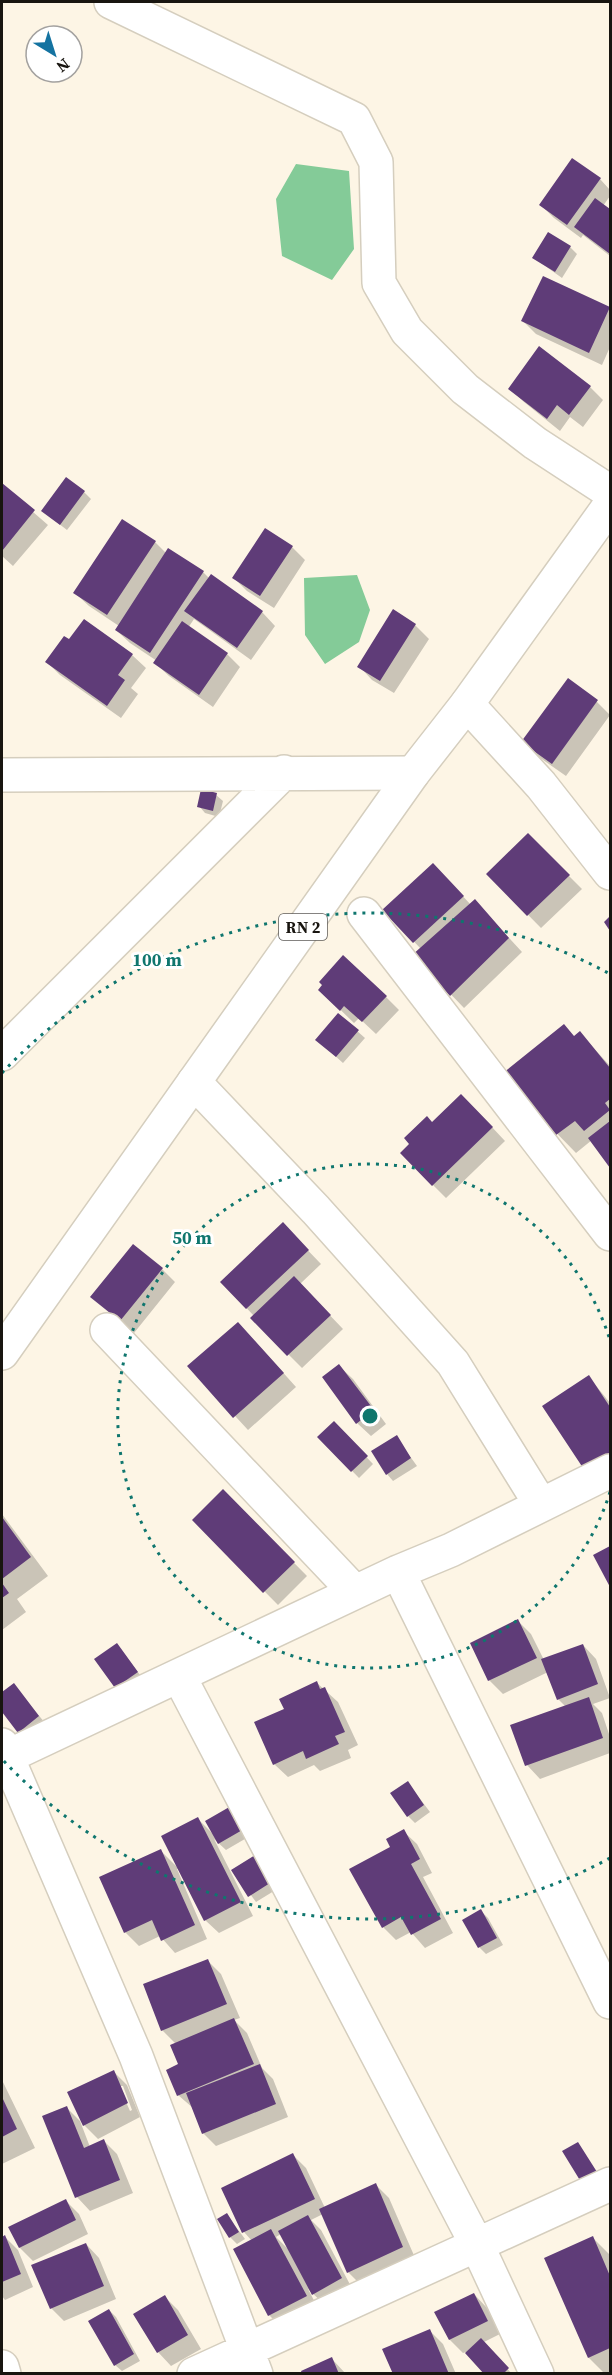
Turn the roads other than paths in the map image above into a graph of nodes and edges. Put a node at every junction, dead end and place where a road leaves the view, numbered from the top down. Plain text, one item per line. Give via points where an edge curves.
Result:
1 (111, 2) edge
2 (610, 492) edge
3 (606, 522) edge
4 (467, 704) junction
5 (284, 772) junction
6 (412, 772) junction
7 (2, 775) edge
8 (610, 873) edge
9 (363, 914) dead end
10 (2, 1054) edge
11 (194, 1082) junction
12 (610, 1234) edge
13 (107, 1330) dead end
14 (2, 1353) edge
15 (610, 1471) edge
16 (541, 1505) junction
17 (398, 1572) junction
18 (355, 1592) junction
19 (179, 1676) junction
20 (3, 1754) edge
21 (610, 2002) edge
22 (610, 2184) edge
23 (477, 2245) junction
24 (251, 2362) edge
25 (2, 2367) edge
26 (4, 2373) edge
27 (194, 2373) edge
28 (537, 2373) edge

1 - 2 main road via 354,119 376,162 379,283 407,331 465,389 535,443
3 - 4 main road, RN 2
4 - 6 main road, RN 2
4 - 8 main road via 540,785
5 - 6 main road
5 - 7 main road
5 - 10 main road
6 - 11 main road, RN 2
9 - 12 main road
11 - 14 main road, RN 2
11 - 16 main road via 453,1363
13 - 18 main road
15 - 16 main road
16 - 17 main road
17 - 18 main road
17 - 21 main road
18 - 19 main road
19 - 20 main road
19 - 23 main road
20 - 24 main road via 136,2056
22 - 23 main road
23 - 24 main road
23 - 28 main road
24 - 27 main road
25 - 26 main road

